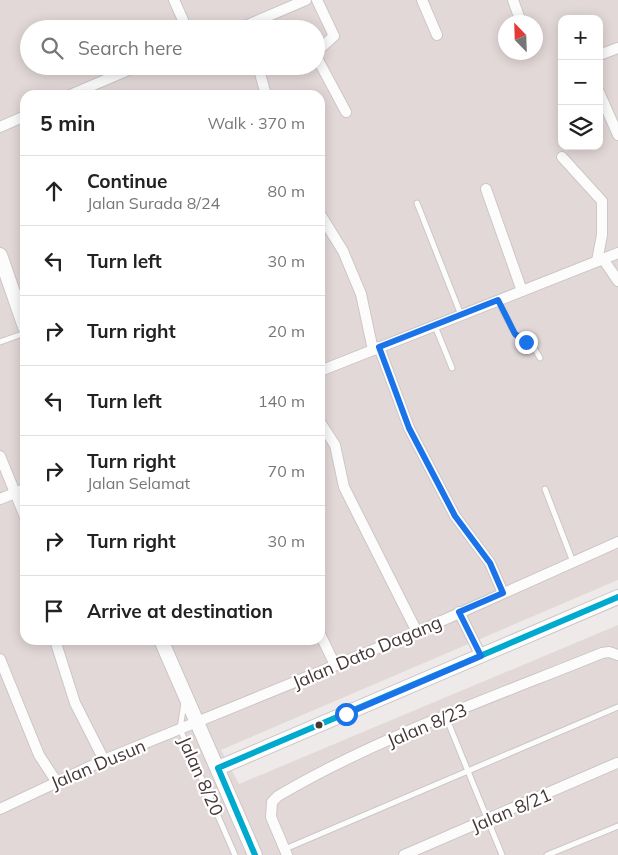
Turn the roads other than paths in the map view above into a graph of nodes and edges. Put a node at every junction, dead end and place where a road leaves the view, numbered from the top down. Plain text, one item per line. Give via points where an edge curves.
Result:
1 (174, 0) edge
2 (306, 0) edge
3 (317, 0) edge
4 (422, 0) edge
5 (512, 0) edge
6 (518, 15) edge
7 (184, 20) edge
8 (260, 20) edge
9 (437, 34) dead end
10 (325, 44) edge
11 (618, 48) edge
12 (603, 54) edge
13 (325, 73) edge
14 (121, 75) edge
15 (260, 75) edge
16 (92, 90) edge
17 (265, 90) edge
18 (603, 101) edge
19 (346, 112) dead end
20 (20, 118) edge
21 (0, 127) edge
22 (618, 135) edge
23 (562, 157) dead end
24 (486, 189) dead end
25 (417, 203) dead end
26 (325, 222) edge
27 (618, 253) edge
28 (0, 255) edge
29 (600, 260) junction
30 (618, 281) edge
31 (522, 291) junction
32 (498, 300) junction
33 (20, 313) edge
34 (461, 315) junction
35 (435, 326) junction
36 (20, 335) edge
37 (0, 342) edge
38 (376, 349) junction
39 (540, 358) dead end
40 (452, 368) dead end
41 (325, 369) edge
42 (325, 430) edge
43 (0, 456) edge
44 (544, 489) dead end
45 (20, 491) edge
46 (0, 499) edge
47 (618, 542) edge
48 (573, 562) junction
49 (503, 593) junction
50 (618, 597) edge
51 (459, 612) junction
52 (417, 632) junction
53 (325, 644) edge
54 (57, 645) edge
55 (163, 645) edge
56 (618, 655) edge
57 (481, 656) junction
58 (0, 659) edge
59 (336, 665) junction
60 (186, 695) junction
61 (618, 707) edge
62 (446, 717) junction
63 (198, 722) junction
64 (180, 729) junction
65 (104, 760) junction
66 (618, 763) edge
67 (218, 768) junction
68 (468, 771) junction
69 (56, 781) junction
70 (0, 809) edge
71 (488, 820) junction
72 (618, 826) edge
73 (286, 852) edge
74 (235, 855) edge
75 (255, 855) edge
76 (404, 855) edge
77 (502, 855) edge
78 (547, 855) edge

1 - 7 street
2 - 8 street
3 - 10 street via 334,36
4 - 9 street
5 - 6 street
11 - 12 street
13 - 19 street
14 - 16 street
15 - 17 street
18 - 22 street
20 - 21 street
23 - 29 street via 602,201
24 - 31 street
25 - 34 lane
26 - 38 street via 343,251 362,294
27 - 29 street
28 - 33 street
29 - 30 street
29 - 31 street
31 - 32 street
32 - 34 street
32 - 39 lane via 515,334 534,346
34 - 35 street
35 - 38 street
35 - 40 lane
36 - 37 lane
38 - 41 street
38 - 49 street via 409,428 455,516 490,563
42 - 52 street via 335,445 344,487
43 - 45 street
44 - 48 lane
45 - 46 street
47 - 48 street, Jalan Dato Dagang
48 - 49 street, Jalan Dato Dagang
49 - 51 street, Jalan Dato Dagang
50 - 57 street
51 - 52 street, Jalan Dato Dagang
51 - 57 street
52 - 59 street, Jalan Dato Dagang
53 - 59 street
54 - 65 street via 75,703
55 - 60 street, Jalan 8/20
56 - 62 street, Jalan 8/23 via 602,653
57 - 67 street
58 - 69 street via 38,755
59 - 63 street, Jalan Dato Dagang
60 - 63 street, Jalan 8/20
60 - 64 lane, Jalan 8/20
61 - 68 lane
62 - 68 lane
62 - 73 street, Jalan 8/23 via 372,748 288,790 272,802 271,817
63 - 64 street, Jalan Dusun
63 - 67 street, Jalan 8/20
64 - 65 street, Jalan Dusun
64 - 74 lane, Jalan 8/20
65 - 69 street, Jalan Dusun
66 - 71 street, Jalan 8/21
67 - 75 street, Jalan 8/20
68 - 71 lane
68 - 73 lane
69 - 70 street, Jalan Dusun
71 - 76 street, Jalan 8/21
71 - 77 lane
72 - 78 lane

